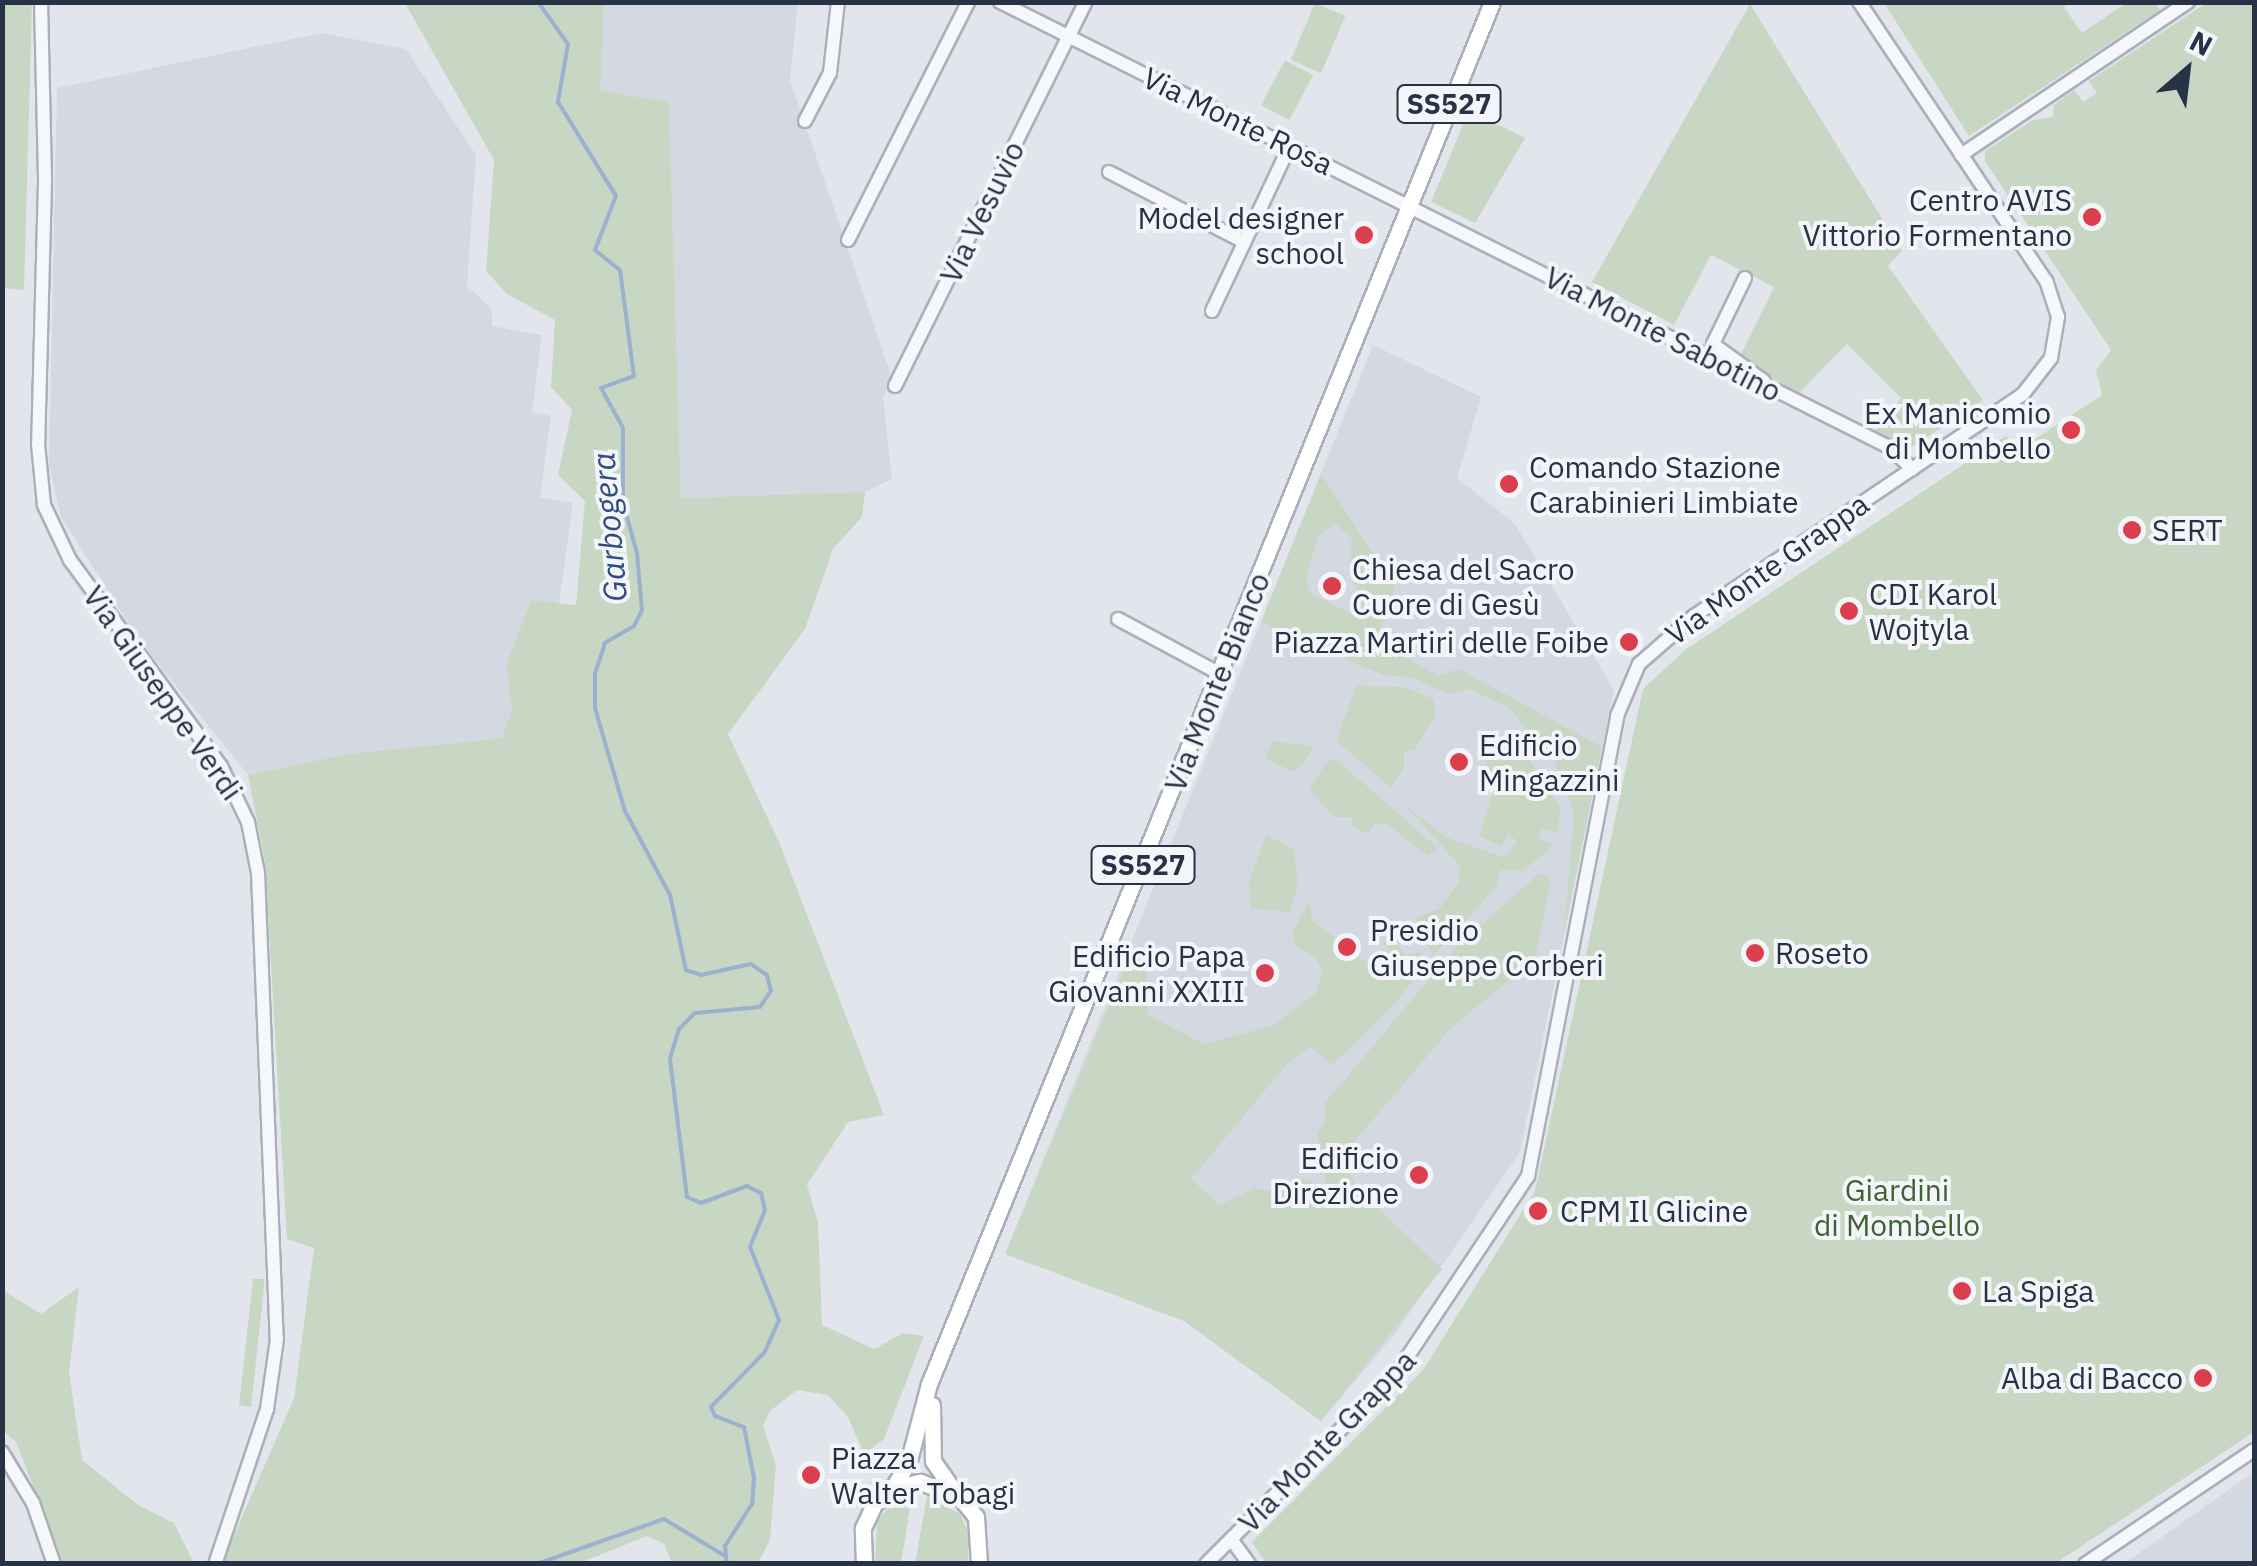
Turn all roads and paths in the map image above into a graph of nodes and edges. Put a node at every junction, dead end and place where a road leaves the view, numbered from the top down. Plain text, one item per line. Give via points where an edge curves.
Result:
1 (41, 2) edge
2 (838, 2) edge
3 (968, 2) edge
4 (1000, 2) edge
5 (1086, 2) edge
6 (1492, 2) edge
7 (1859, 2) edge
8 (2188, 2) edge
9 (2171, 7) edge
10 (1069, 37) junction
11 (805, 121) dead end
12 (1290, 147) junction
13 (1961, 154) junction
14 (1110, 172) dead end
15 (1408, 206) junction
16 (848, 240) dead end
17 (1244, 242) junction
18 (1745, 278) dead end
19 (1212, 311) dead end
20 (895, 386) dead end
21 (1772, 390) junction
22 (1912, 469) junction
23 (1118, 620) dead end
24 (1220, 674) junction
25 (942, 1360) junction
26 (2254, 1450) edge
27 (2, 1452) edge
28 (893, 1488) junction
29 (958, 1496) junction
30 (1232, 1539) junction
31 (861, 1559) edge
32 (54, 1564) edge
33 (215, 1564) edge
34 (980, 1564) edge
35 (1206, 1564) edge
36 (1249, 1564) edge
37 (2085, 1564) edge

1 - 33 street, Via Giuseppe Verdi via 45,182 38,444 44,505 70,560 222,766 248,822 258,873 277,1339 266,1409
2 - 11 street via 830,74
3 - 16 street
4 - 10 street, Via Monte Rosa
5 - 10 street
6 - 15 main road, Via Monte Bianco / SS527
7 - 13 street, Via Monte Grappa
8 - 9 street
9 - 13 street
10 - 12 street, Via Monte Rosa
10 - 20 street, Via Vesuvio
12 - 15 street, Via Monte Rosa
12 - 17 street
13 - 22 street, Via Monte Grappa via 2048,286 2058,336 2048,366 2030,388
14 - 17 street
15 - 21 street, Via Monte Sabotino
15 - 24 main road, Via Monte Bianco / SS527
17 - 19 street
18 - 21 street via 1713,344
21 - 22 street, Via Monte Sabotino via 1899,452
22 - 30 street, Via Monte Grappa via 1694,616 1639,664 1617,716 1528,1176 1396,1374
23 - 24 street
24 - 25 main road, Via Monte Bianco / SS527
25 - 28 main road, Via Monte Bianco / SS527
25 - 29 main road, Via Monte Bianco / SS527 via 929,1442 936,1470
26 - 37 street
27 - 32 street via 34,1503
28 - 29 main road via 920,1482
28 - 31 main road, SS527 via 868,1515
29 - 34 main road, SS527 via 981,1531
30 - 35 street, Via Monte Grappa
30 - 36 street

